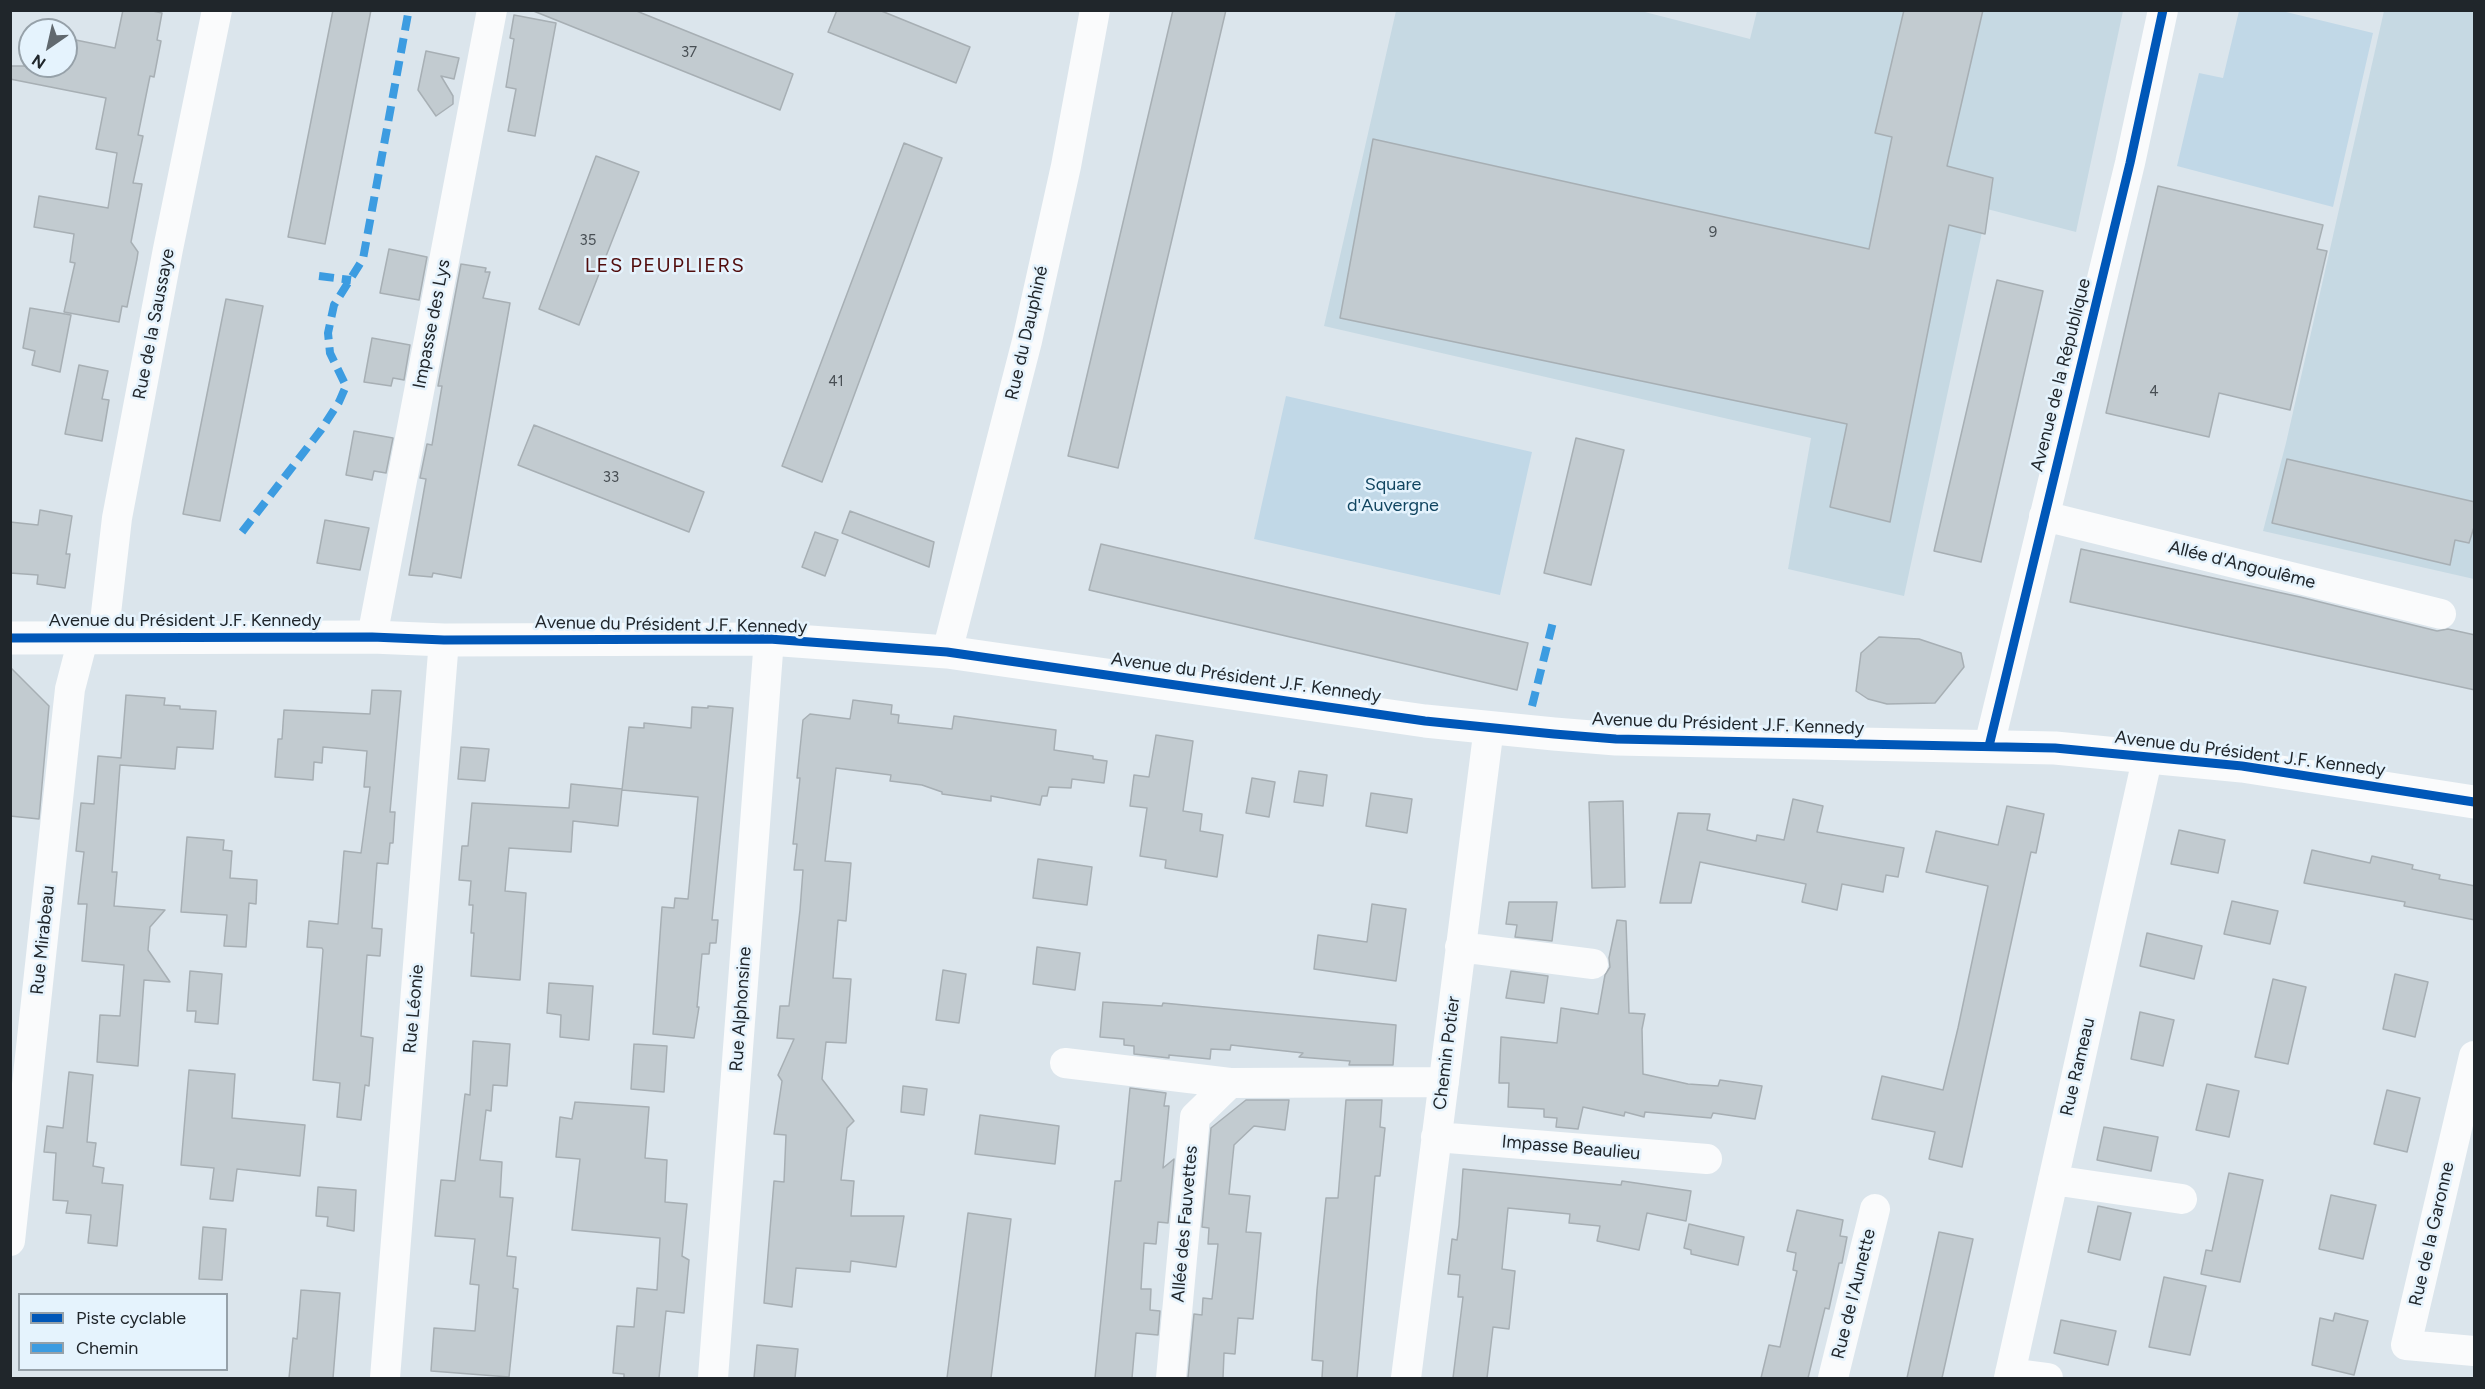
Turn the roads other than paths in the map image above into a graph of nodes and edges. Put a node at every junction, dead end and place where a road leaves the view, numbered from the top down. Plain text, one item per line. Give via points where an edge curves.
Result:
1 (217, 10) edge
2 (492, 10) edge
3 (1095, 10) edge
4 (2163, 10) edge
5 (2044, 516) junction
6 (2440, 614) dead end
7 (372, 637) junction
8 (10, 638) edge
9 (93, 639) junction
10 (769, 639) junction
11 (444, 640) junction
12 (947, 652) junction
13 (1489, 727) junction
14 (1989, 746) junction
15 (2148, 756) junction
16 (2475, 802) edge
17 (1460, 947) junction
18 (1593, 964) dead end
19 (2475, 1056) edge
20 (1065, 1063) dead end
21 (1444, 1082) junction
22 (1230, 1083) junction
23 (1436, 1137) junction
24 (1707, 1160) dead end
25 (2053, 1180) junction
26 (2182, 1199) dead end
27 (1875, 1209) dead end
28 (10, 1241) edge
29 (2475, 1351) edge
30 (2009, 1376) edge
31 (385, 1378) edge
32 (713, 1378) edge
33 (1171, 1378) edge
34 (1406, 1378) edge
35 (1833, 1378) edge
36 (2048, 1378) edge

1 - 9 street, Rue de la Saussaye
2 - 7 street, Impasse des Lys
3 - 12 street, Rue du Dauphiné via 1027,341
4 - 5 street, Avenue de la République
5 - 6 street, Allée d'Angoulême
5 - 14 street, Avenue de la République
7 - 9 street, Avenue du Président J.F. Kennedy
7 - 11 street, Avenue du Président J.F. Kennedy
8 - 9 street, Avenue du Président J.F. Kennedy
9 - 28 street, Rue Mirabeau via 70,689
10 - 11 street, Avenue du Président J.F. Kennedy
10 - 12 street, Avenue du Président J.F. Kennedy
10 - 32 street, Rue Alphonsine
11 - 31 street, Rue Léonie
12 - 13 street, Avenue du Président J.F. Kennedy
13 - 14 street, Avenue du Président J.F. Kennedy via 1616,739
13 - 17 street, Chemin Potier
14 - 15 street, Avenue du Président J.F. Kennedy
15 - 16 street, Avenue du Président J.F. Kennedy via 2242,766
15 - 25 street, Rue Rameau
17 - 18 street
17 - 21 street, Chemin Potier
19 - 29 street, Rue de la Garonne via 2406,1345
20 - 22 street
21 - 22 street
21 - 23 street, Chemin Potier
22 - 33 street, Allée des Fauvettes via 1195,1117
23 - 24 street, Impasse Beaulieu
23 - 34 street, Chemin Potier
25 - 26 street
25 - 30 street, Rue Rameau
27 - 35 street, Rue de l'Aunette
30 - 36 street

